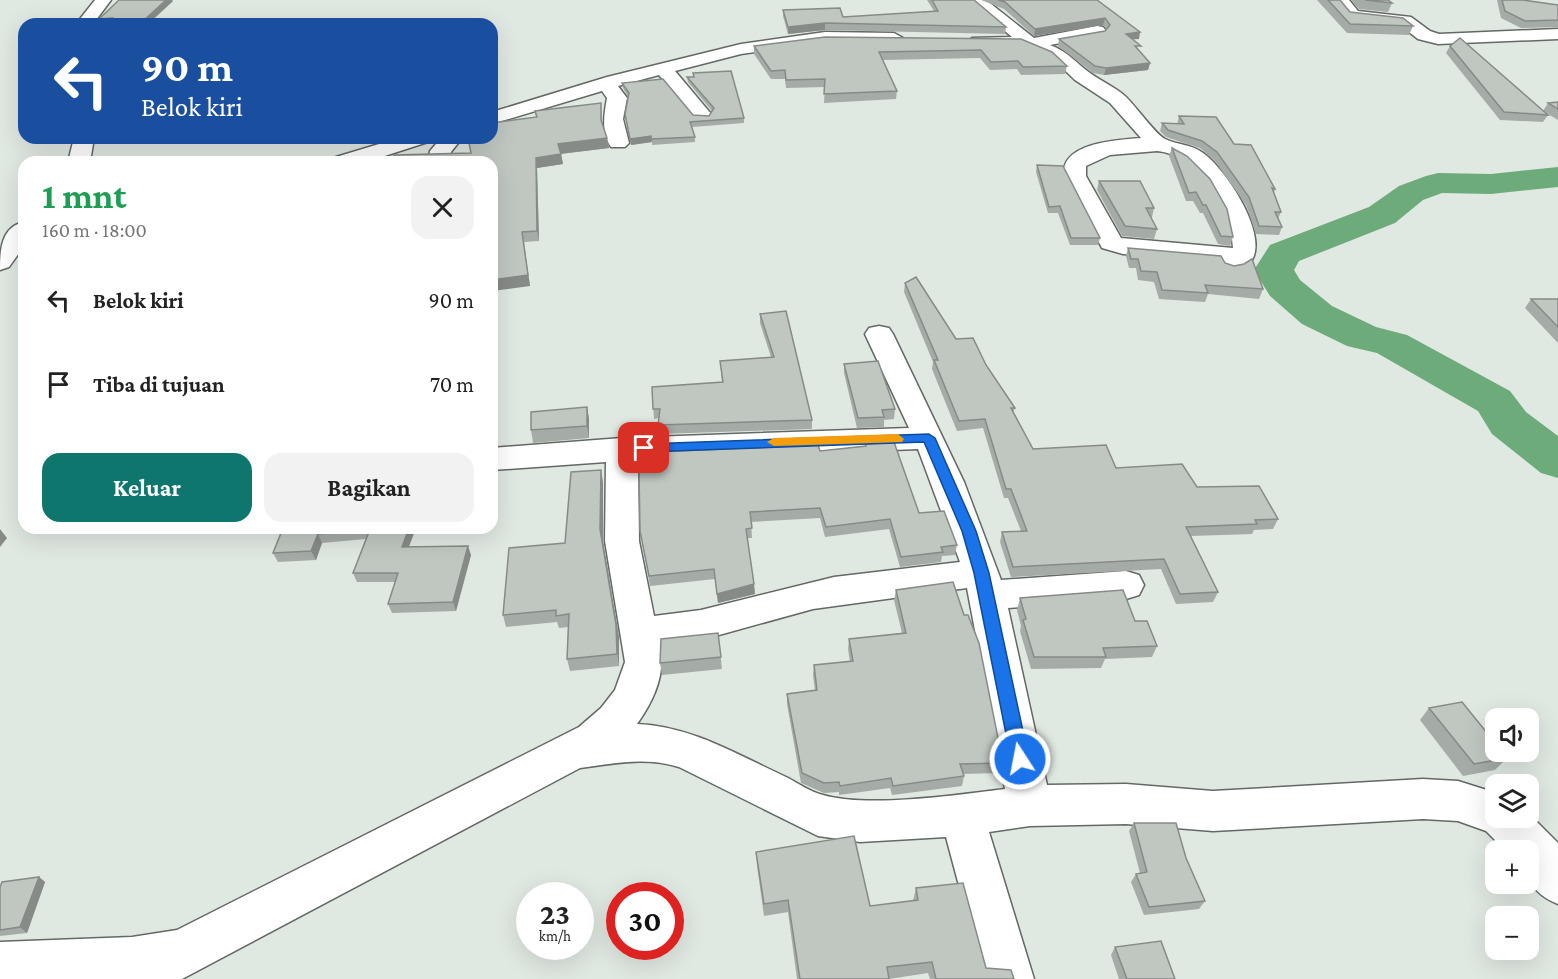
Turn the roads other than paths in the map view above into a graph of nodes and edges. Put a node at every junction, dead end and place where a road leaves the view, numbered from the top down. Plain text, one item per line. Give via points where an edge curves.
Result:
1 (104, 0) edge
2 (975, 0) edge
3 (1340, 0) edge
4 (89, 18) edge
5 (1097, 31) edge
6 (1558, 34) edge
7 (917, 39) edge
8 (965, 41) edge
9 (1028, 42) junction
10 (663, 68) junction
11 (607, 83) junction
12 (702, 115) edge
13 (498, 116) edge
14 (1157, 143) junction
15 (402, 144) edge
16 (618, 144) dead end
17 (363, 156) edge
18 (18, 239) edge
19 (0, 262) edge
20 (879, 334) dead end
21 (929, 438) junction
22 (622, 449) junction
23 (498, 459) edge
24 (984, 584) junction
25 (1126, 585) dead end
26 (639, 630) junction
27 (574, 750) junction
28 (1030, 806) junction
29 (1485, 810) edge
30 (962, 815) junction
31 (1515, 828) edge
32 (1558, 881) edge
33 (0, 967) edge
34 (1009, 979) edge

1 - 4 street
2 - 9 street
3 - 6 street via 1353,15 1405,21 1424,35 1438,39
5 - 9 street
7 - 10 street via 804,39
8 - 9 street
9 - 14 street via 1058,54 1117,99
10 - 11 street
10 - 12 street
11 - 13 street
11 - 16 street via 617,98 613,118
14 - 14 street via 1095,153 1075,165 1074,176 1108,240 1123,247 1239,261 1245,239 1214,173 1181,149
15 - 17 street
18 - 19 street
20 - 21 street
21 - 22 street
21 - 24 street via 969,531
22 - 23 street
22 - 26 street via 622,541
24 - 25 street
24 - 26 street via 858,587 810,595 667,633
24 - 28 street
26 - 27 street via 644,662 633,698 594,740
27 - 30 street via 630,742 660,743 690,752 818,815 860,821
27 - 33 street via 182,954 132,962
28 - 29 street via 1126,804 1213,811 1423,799 1458,801
28 - 30 street
30 - 34 street
31 - 32 street

